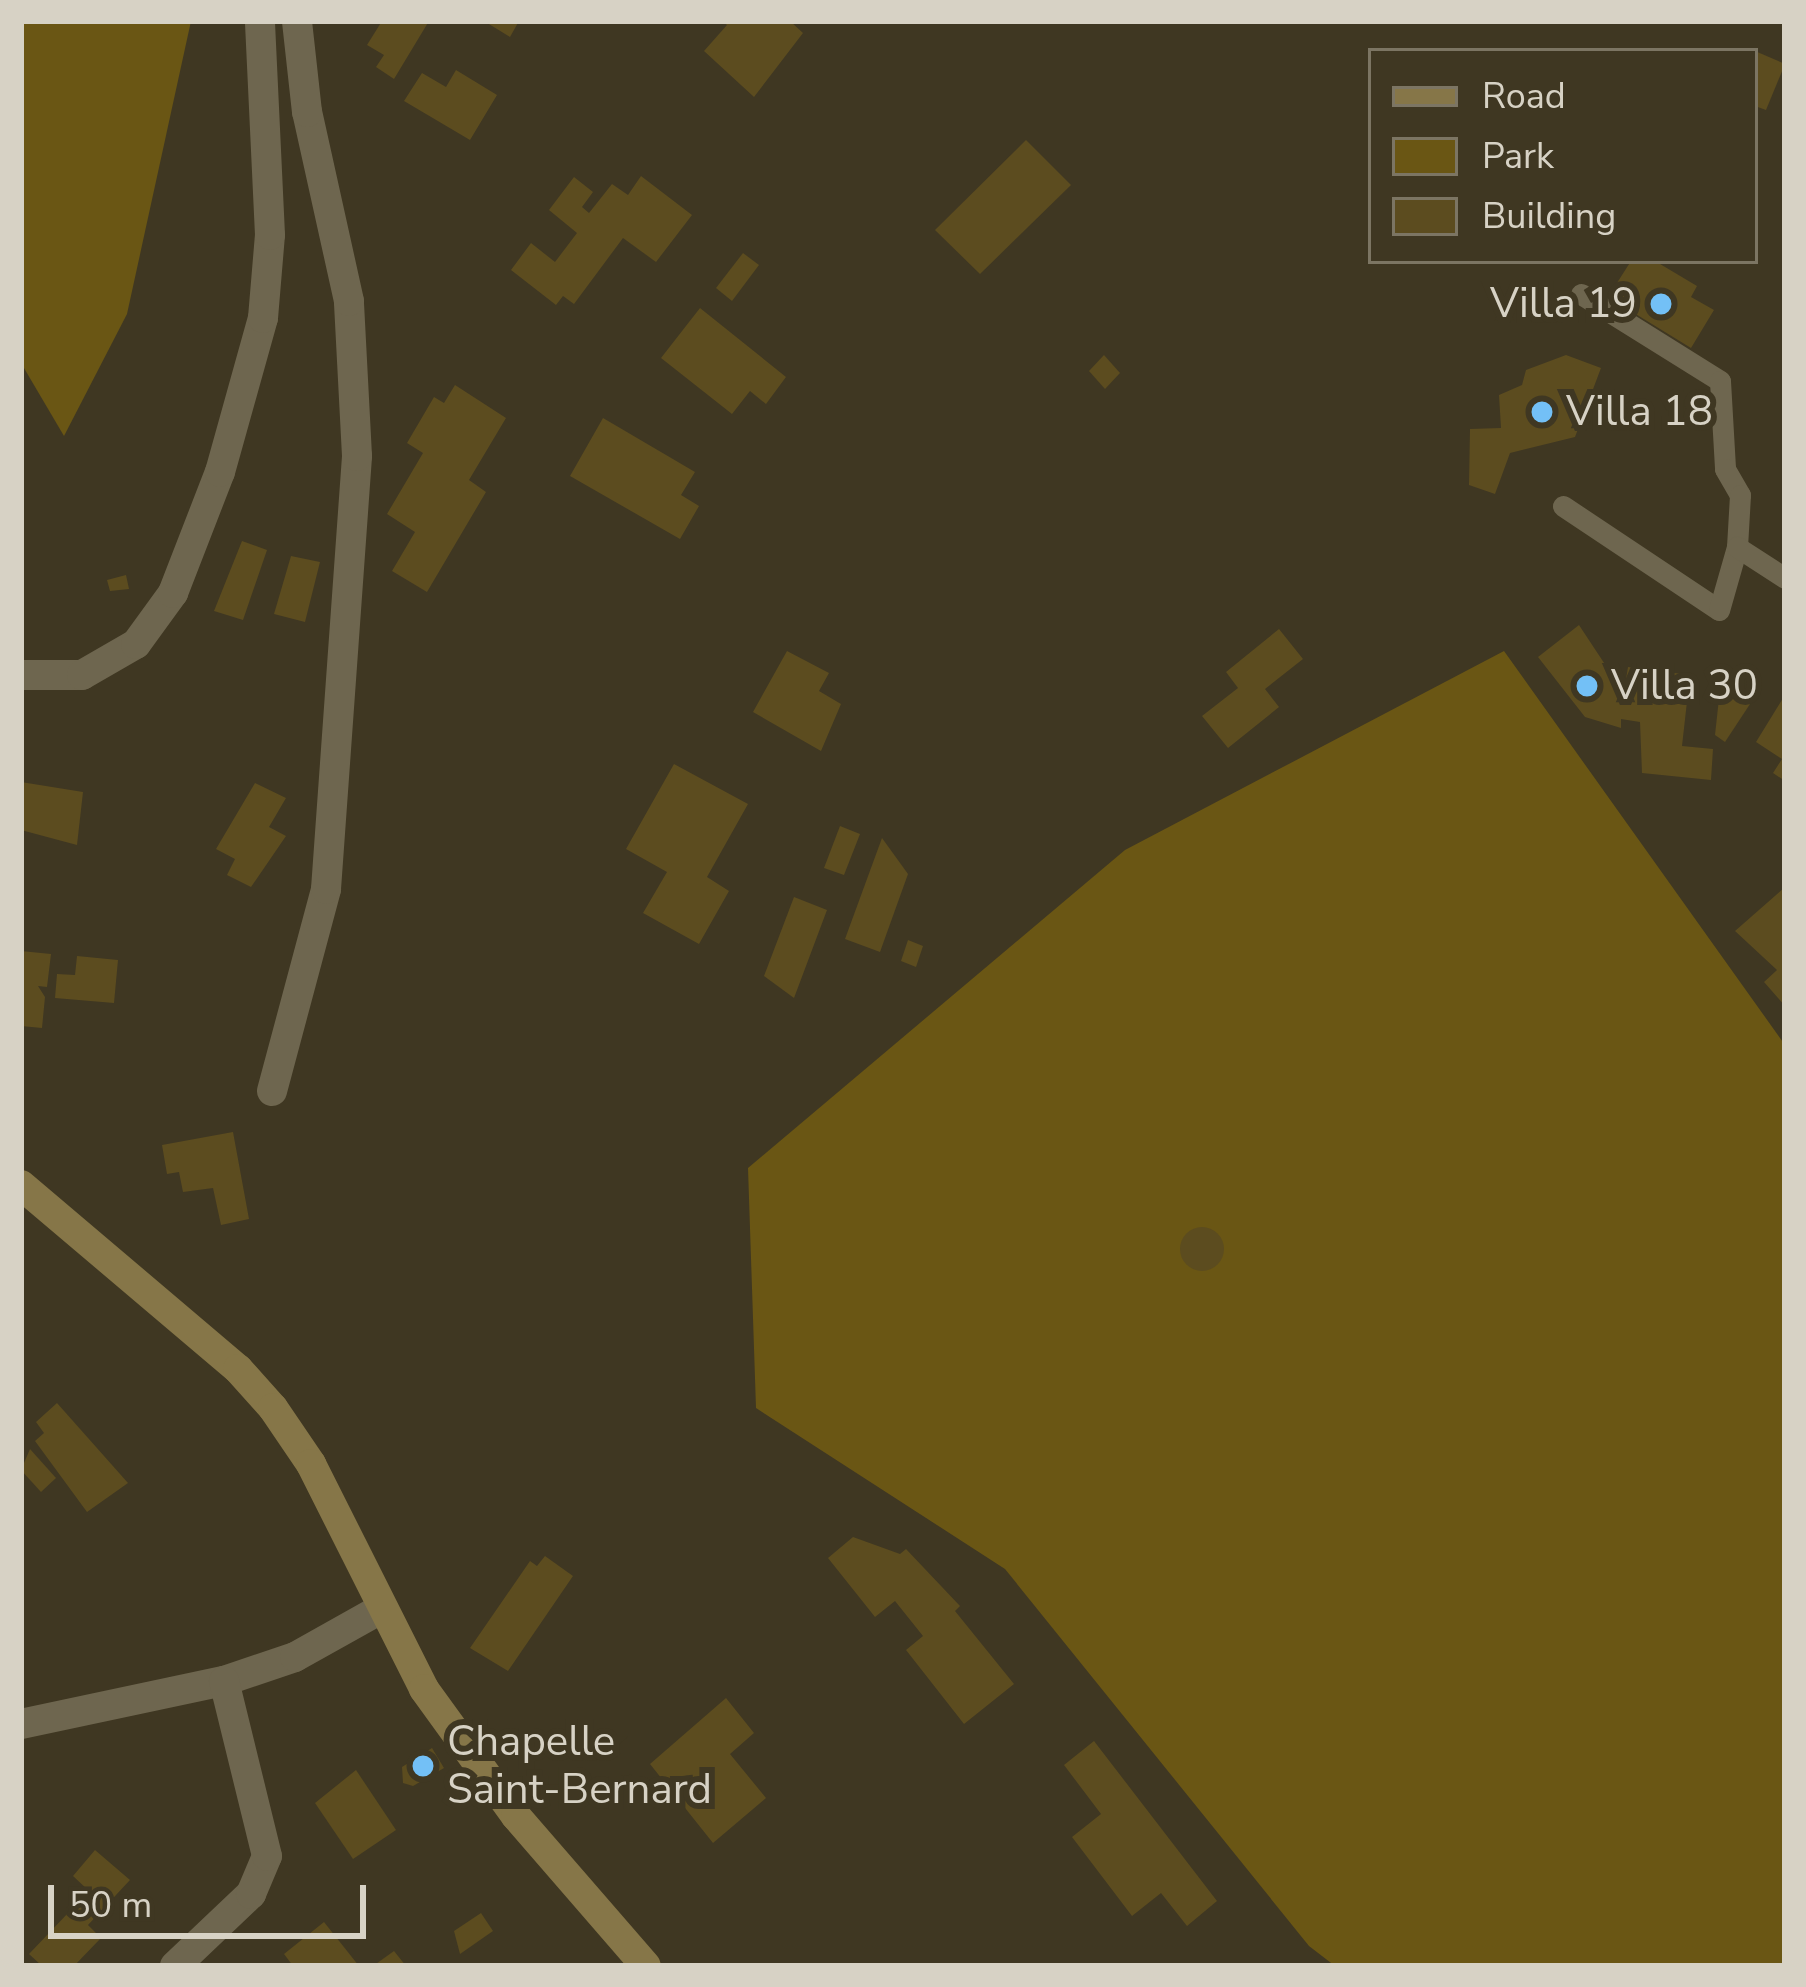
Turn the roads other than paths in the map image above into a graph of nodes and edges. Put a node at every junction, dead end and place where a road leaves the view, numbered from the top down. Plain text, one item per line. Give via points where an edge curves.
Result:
1 (260, 21) edge
2 (297, 21) edge
3 (1581, 294) dead end
4 (1563, 506) dead end
5 (1737, 547) junction
6 (1785, 578) edge
7 (21, 675) edge
8 (272, 1090) dead end
9 (21, 1185) edge
10 (380, 1609) junction
11 (224, 1681) junction
12 (21, 1724) edge
13 (176, 1966) edge
14 (646, 1966) edge

1 - 7 street via 269,235 263,317 220,472 173,593 136,644 82,675
2 - 8 street via 307,112 349,301 357,457 326,889
3 - 5 lane via 1720,381 1725,469 1740,495
4 - 5 lane via 1719,610
5 - 6 lane
9 - 10 main road via 238,1369 273,1408 311,1464
10 - 11 street via 295,1658
10 - 14 main road via 424,1689 516,1816
11 - 12 street
11 - 13 street via 267,1856 251,1894

